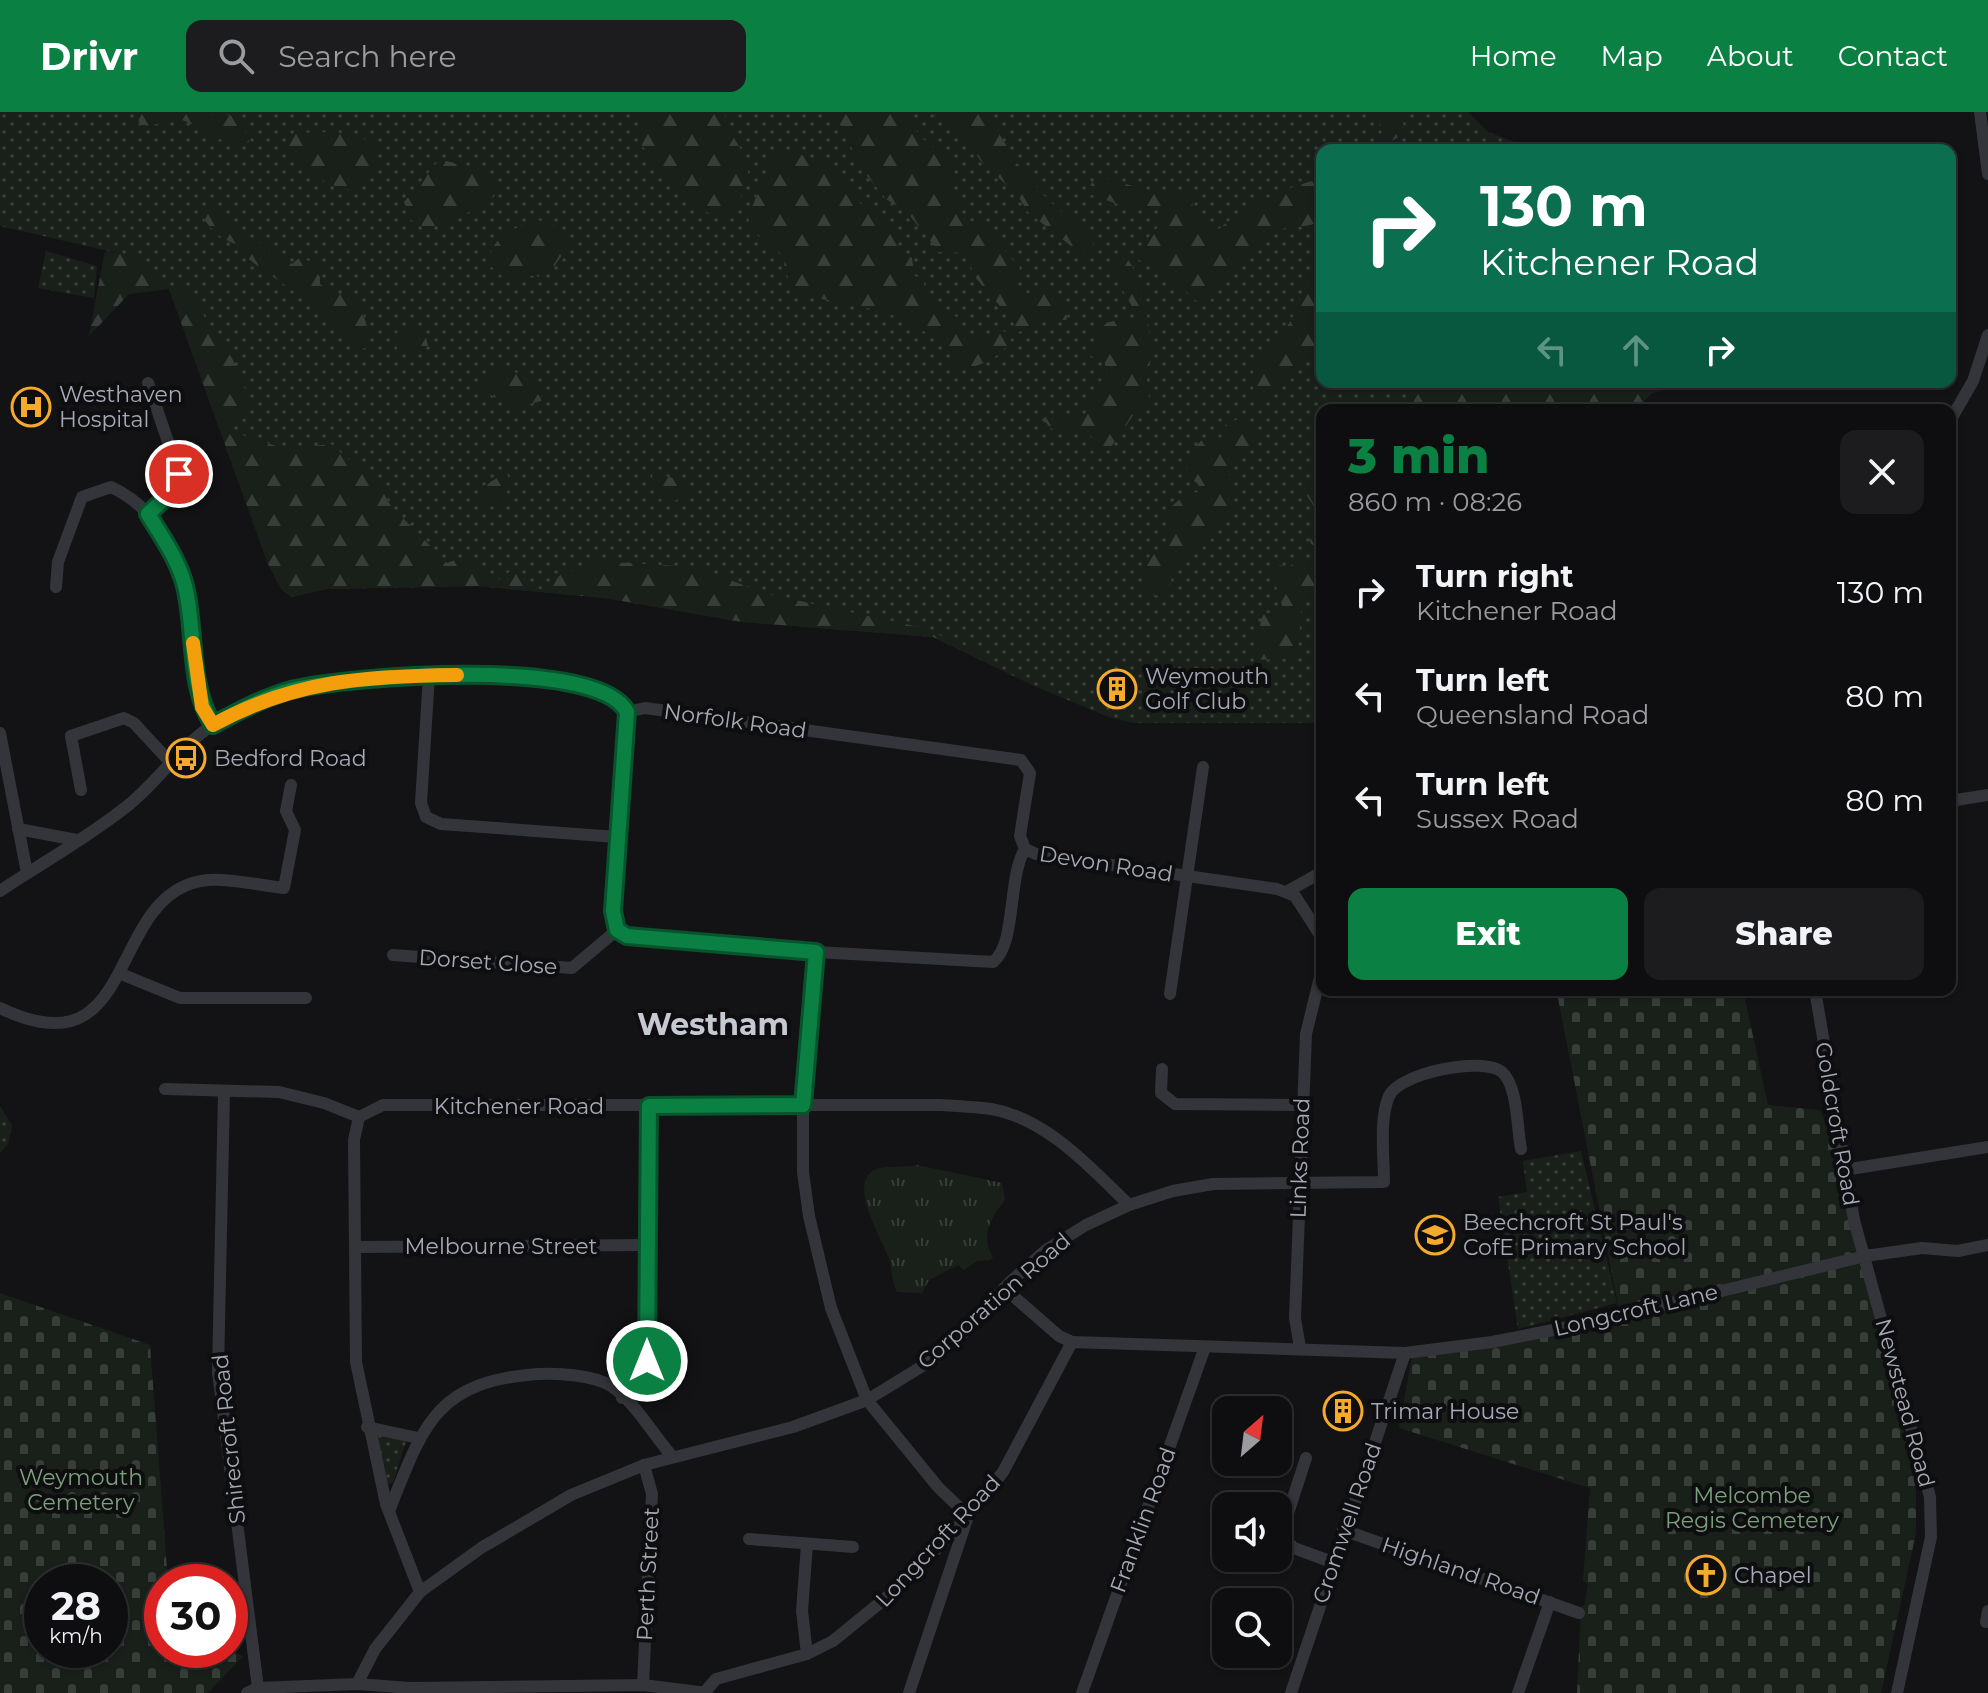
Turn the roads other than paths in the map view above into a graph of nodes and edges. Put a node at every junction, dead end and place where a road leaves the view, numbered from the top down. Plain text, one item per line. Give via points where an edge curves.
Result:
1 (1980, 112) edge
2 (1988, 174) edge
3 (1988, 335) edge
4 (148, 383) dead end
5 (1956, 411) edge
6 (148, 514) junction
7 (56, 587) dead end
8 (429, 675) junction
9 (627, 712) junction
10 (213, 725) junction
11 (0, 733) edge
12 (170, 762) junction
13 (1203, 767) dead end
14 (291, 785) dead end
15 (81, 790) dead end
16 (1988, 795) edge
17 (1956, 800) edge
18 (18, 829) junction
19 (617, 837) junction
20 (77, 840) junction
21 (1025, 849) junction
22 (27, 873) junction
23 (1316, 875) edge
24 (1187, 877) junction
25 (0, 891) edge
26 (1286, 892) junction
27 (1316, 929) edge
28 (617, 930) junction
29 (816, 952) junction
30 (393, 955) dead end
31 (121, 974) junction
32 (1316, 993) edge
33 (1170, 994) dead end
34 (1816, 996) edge
35 (306, 998) dead end
36 (0, 1008) edge
37 (1162, 1069) dead end
38 (165, 1089) dead end
39 (224, 1093) junction
40 (803, 1105) junction
41 (1301, 1105) junction
42 (649, 1106) junction
43 (359, 1117) junction
44 (1988, 1147) edge
45 (1521, 1149) dead end
46 (1844, 1170) junction
47 (1298, 1182) junction
48 (1129, 1205) junction
49 (646, 1245) junction
50 (1988, 1245) edge
51 (356, 1247) junction
52 (1865, 1256) junction
53 (1004, 1288) junction
54 (1072, 1342) junction
55 (1205, 1347) junction
56 (1300, 1348) junction
57 (1405, 1353) junction
58 (622, 1398) junction
59 (867, 1400) junction
60 (367, 1427) junction
61 (418, 1438) junction
62 (671, 1455) junction
63 (1306, 1458) dead end
64 (644, 1465) junction
65 (1292, 1499) edge
66 (389, 1511) junction
67 (968, 1516) junction
68 (1343, 1530) junction
69 (749, 1539) dead end
70 (807, 1544) junction
71 (1292, 1546) edge
72 (853, 1547) dead end
73 (1332, 1562) junction
74 (420, 1592) junction
75 (1550, 1602) junction
76 (1579, 1613) dead end
77 (807, 1654) junction
78 (357, 1684) junction
79 (643, 1685) junction
80 (627, 1689) edge
81 (252, 1690) edge
82 (671, 1690) edge
83 (706, 1693) edge
84 (909, 1693) edge
85 (1082, 1693) edge
86 (1291, 1693) edge
87 (1518, 1693) edge
88 (1897, 1693) edge

1 - 2 street
3 - 5 street via 1973,381
4 - 6 street via 179,474 175,489
6 - 7 street via 111,487 82,497 62,548
6 - 10 street via 185,585 202,707
8 - 9 street via 495,675 570,685 613,697
8 - 10 street via 384,675 291,690 250,704
8 - 19 street via 421,803 426,817 441,824
9 - 19 street
9 - 21 street, Norfolk Road via 645,708 1021,760 1030,773 1020,836
10 - 12 street
11 - 18 street
12 - 15 street via 124,718 71,736
12 - 20 street via 129,805
13 - 24 street, Devon Road
14 - 31 street via 286,811 295,830 284,888 214,881 186,885 152,913
16 - 17 street
18 - 20 street
18 - 22 street
19 - 28 street
20 - 22 street
21 - 24 street, Devon Road
21 - 29 street, Norfolk Road via 1015,869 1004,947 993,962
22 - 25 street
23 - 26 street
24 - 26 street, Devon Road
24 - 33 street, Devon Road
26 - 27 street
28 - 29 street via 627,936
28 - 30 street, Dorset Close via 572,968
29 - 40 street
31 - 35 street via 180,998
31 - 36 street via 97,1006 70,1021 42,1023
32 - 41 street, Links Road via 1306,1034
34 - 46 street, Goldcroft Road
37 - 41 street via 1161,1093 1175,1104
38 - 39 street
39 - 43 street via 279,1092
39 - 81 street, Shirecroft Road via 218,1372
40 - 42 street, Kitchener Road
40 - 48 street, Kitchener Road via 994,1109 1038,1128 1079,1156
40 - 59 street via 809,1216 831,1308
41 - 47 street, Links Road
42 - 43 street, Kitchener Road via 383,1105
42 - 49 street
43 - 51 street via 354,1140
44 - 46 street
45 - 47 street, Corporation Road via 1510,1081 1483,1064 1408,1077 1391,1092 1384,1182
46 - 52 street, Goldcroft Road
47 - 48 street, Corporation Road via 1213,1184
47 - 56 street, Links Road via 1295,1318
48 - 53 street, Corporation Road via 1066,1236
49 - 51 street, Melbourne Street
49 - 58 street via 647,1361
50 - 52 street, Longcroft Lane
51 - 60 street via 356,1362
52 - 57 street, Longcroft Lane via 1594,1322
52 - 88 street, Newstead Road via 1930,1497 1931,1537
53 - 54 street
53 - 59 street, Corporation Road via 934,1359
54 - 55 street
54 - 67 street, Longcroft Road via 1003,1472
55 - 56 street
55 - 85 street, Franklin Road
56 - 57 street
57 - 68 street, Cromwell Road
58 - 61 street via 610,1385 585,1379 512,1376 476,1387 440,1408
58 - 62 street
59 - 62 street, Corporation Road via 793,1427
59 - 67 street
60 - 61 street
60 - 66 street
61 - 66 street
62 - 64 street, Corporation Road
63 - 65 street
64 - 74 street, Corporation Road via 571,1495 481,1548
64 - 79 street, Perth Street via 652,1494
66 - 74 street
67 - 77 street, Longcroft Road via 858,1624
67 - 84 street
68 - 73 street, Cromwell Road
68 - 75 street, Highland Road
69 - 70 street
70 - 72 street
70 - 77 street via 802,1611
71 - 73 street
73 - 86 street, Cromwell Road
74 - 78 street, Corporation Road via 375,1649
75 - 76 street, Highland Road
75 - 87 street
77 - 83 street, Longcroft Road via 716,1679
78 - 80 street
78 - 81 street
79 - 80 street
79 - 82 street
82 - 83 street

